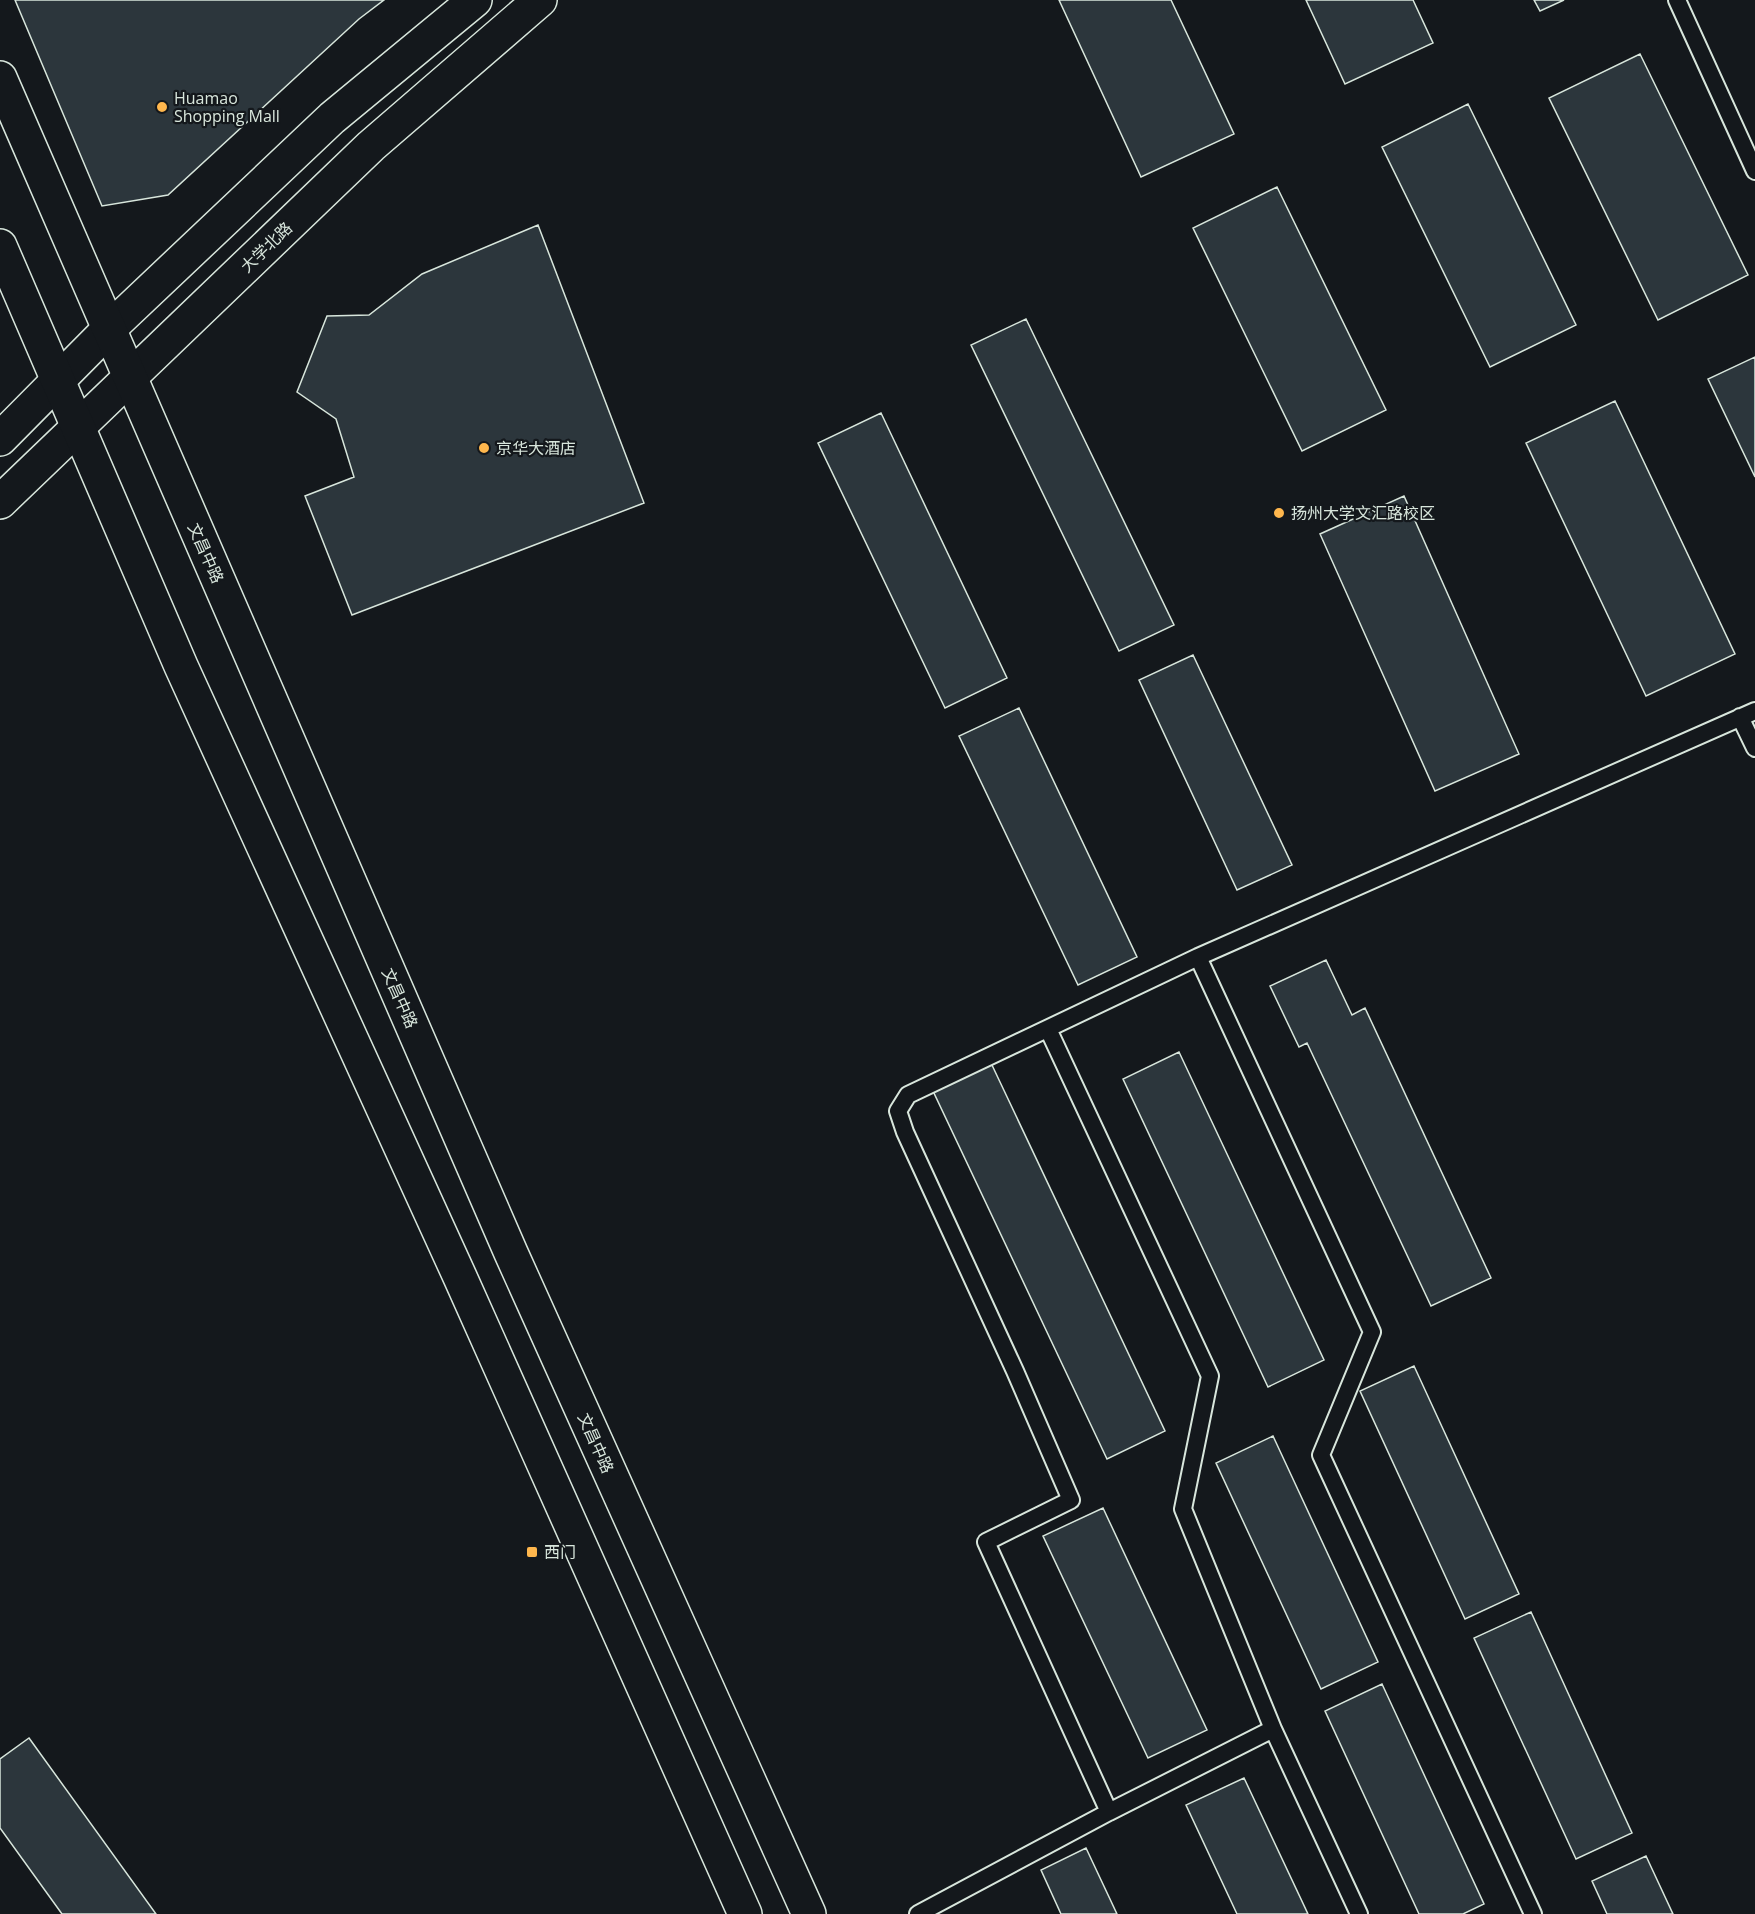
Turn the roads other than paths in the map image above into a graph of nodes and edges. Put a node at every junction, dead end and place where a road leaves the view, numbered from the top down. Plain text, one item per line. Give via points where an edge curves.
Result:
1 (475, 0) edge
2 (540, 0) edge
3 (1677, 0) edge
4 (0, 78) edge
5 (1755, 171) edge
6 (0, 246) edge
7 (109, 329) junction
8 (130, 378) junction
9 (58, 381) junction
10 (77, 427) junction
11 (0, 439) edge
12 (0, 502) edge
13 (1748, 714) edge
14 (1755, 748) edge
15 (1198, 957) junction
16 (1048, 1029) junction
17 (1273, 1729) junction
18 (1109, 1812) junction
19 (745, 1914) edge
20 (809, 1914) edge
21 (918, 1914) edge
22 (1359, 1914) edge
23 (1533, 1914) edge

1 - 7 main road via 332,118
2 - 8 main road, 大学北路 via 370,146
3 - 5 lane
4 - 7 main road, 文昌中路
6 - 9 main road
7 - 8 main road, 文昌中路
7 - 9 main road
8 - 10 main road, 大学北路
8 - 20 main road, 文昌中路 via 511,1253
9 - 10 main road
9 - 11 main road
10 - 12 main road, 大学北路
10 - 19 main road via 181,666 460,1276
13 - 14 lane
13 - 15 lane
15 - 16 lane
15 - 23 lane via 1372,1332 1321,1455
16 - 17 lane via 1210,1376 1183,1509
16 - 18 lane via 908,1095 898,1111 1071,1500 986,1542
17 - 18 lane
17 - 22 lane
18 - 21 lane

